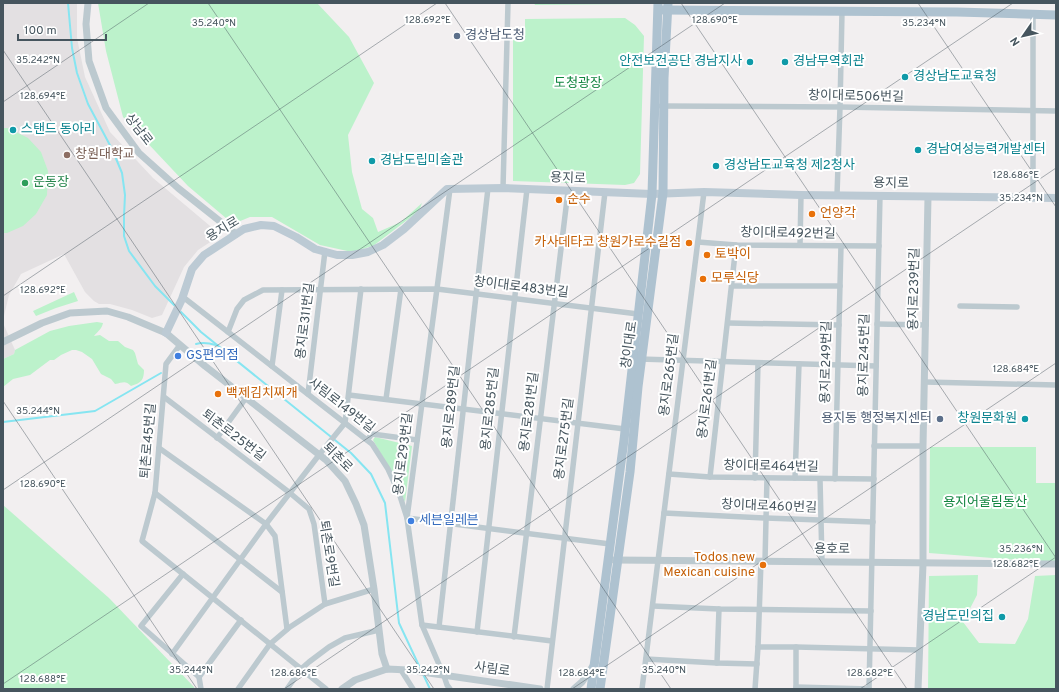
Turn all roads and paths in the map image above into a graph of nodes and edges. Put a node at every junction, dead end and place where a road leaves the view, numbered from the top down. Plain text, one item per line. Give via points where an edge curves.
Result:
1 (88, 3) edge
2 (508, 3) edge
3 (668, 6) edge
4 (657, 7) edge
5 (842, 12) junction
6 (1033, 15) junction
7 (1056, 15) edge
8 (660, 106) junction
9 (840, 107) junction
10 (1033, 111) junction
11 (1056, 111) edge
12 (488, 188) junction
13 (503, 188) junction
14 (450, 189) junction
15 (527, 189) junction
16 (568, 191) junction
17 (605, 192) junction
18 (704, 192) junction
19 (663, 193) junction
20 (652, 194) junction
21 (801, 195) junction
22 (837, 195) junction
23 (880, 196) junction
24 (928, 197) junction
25 (1033, 198) junction
26 (1056, 198) edge
27 (236, 234) junction
28 (698, 242) junction
29 (736, 245) junction
30 (800, 246) junction
31 (841, 246) junction
32 (879, 246) junction
33 (325, 251) junction
34 (732, 286) junction
35 (840, 286) junction
36 (400, 289) junction
37 (437, 289) junction
38 (282, 290) junction
39 (321, 290) junction
40 (361, 290) junction
41 (476, 294) junction
42 (183, 298) junction
43 (515, 298) junction
44 (554, 303) junction
45 (960, 306) dead end
46 (1017, 307) dead end
47 (591, 308) junction
48 (638, 314) junction
49 (728, 323) junction
50 (877, 324) junction
51 (839, 325) junction
52 (926, 325) junction
53 (228, 332) junction
54 (166, 333) junction
55 (3, 342) edge
56 (180, 345) junction
57 (637, 359) junction
58 (683, 361) junction
59 (723, 362) junction
60 (758, 362) junction
61 (799, 364) junction
62 (838, 365) junction
63 (272, 366) junction
64 (876, 366) junction
65 (925, 382) junction
66 (1056, 385) edge
67 (308, 394) junction
68 (349, 395) junction
69 (164, 397) junction
70 (246, 398) junction
71 (386, 399) junction
72 (422, 404) junction
73 (463, 408) junction
74 (502, 413) junction
75 (541, 418) junction
76 (578, 422) junction
77 (344, 425) junction
78 (625, 428) junction
79 (217, 438) junction
80 (367, 440) junction
81 (417, 440) junction
82 (874, 446) junction
83 (923, 446) junction
84 (159, 448) junction
85 (321, 453) junction
86 (669, 474) junction
87 (710, 477) junction
88 (755, 478) junction
89 (767, 478) junction
90 (795, 478) junction
91 (820, 479) junction
92 (835, 479) junction
93 (874, 480) junction
94 (155, 493) junction
95 (290, 493) junction
96 (664, 513) junction
97 (407, 518) junction
98 (766, 518) junction
99 (821, 520) junction
100 (873, 522) junction
101 (266, 524) junction
102 (450, 524) junction
103 (489, 528) junction
104 (527, 533) junction
105 (564, 538) junction
106 (610, 544) junction
107 (240, 559) junction
108 (613, 560) junction
109 (658, 560) junction
110 (763, 561) junction
111 (822, 562) junction
112 (872, 562) junction
113 (923, 564) junction
114 (1056, 564) edge
115 (183, 574) junction
116 (374, 589) junction
117 (282, 592) junction
118 (213, 598) junction
119 (325, 604) junction
120 (652, 606) junction
121 (719, 609) junction
122 (759, 610) junction
123 (871, 611) junction
124 (241, 620) junction
125 (422, 625) junction
126 (439, 627) junction
127 (287, 629) junction
128 (379, 630) junction
129 (477, 632) junction
130 (514, 637) junction
131 (552, 642) junction
132 (270, 644) junction
133 (758, 647) junction
134 (796, 647) junction
135 (870, 649) junction
136 (919, 650) junction
137 (172, 654) junction
138 (646, 658) junction
139 (717, 663) junction
140 (595, 664) junction
141 (757, 664) junction
142 (301, 669) junction
143 (387, 669) junction
144 (405, 670) junction
145 (443, 675) junction
146 (199, 678) junction
147 (508, 687) edge
148 (796, 688) edge
149 (201, 689) edge
150 (238, 689) edge
151 (287, 689) edge
152 (326, 689) edge
153 (342, 689) edge
154 (413, 689) edge
155 (450, 689) edge
156 (540, 689) edge
157 (547, 689) edge
158 (574, 689) edge
159 (591, 689) edge
160 (600, 689) edge
161 (642, 689) edge
162 (755, 689) edge
163 (832, 689) edge
164 (869, 689) edge
165 (918, 689) edge

1 - 27 street, 상남로 via 86,24 90,61 106,108 139,153
2 - 13 street
3 - 4 main road
3 - 5 main road
3 - 8 main road, 창이대로
4 - 8 main road, 창이대로
5 - 6 main road
5 - 9 street
6 - 7 main road
6 - 10 street
8 - 9 street, 창이대로506번길
8 - 19 main road, 창이대로
8 - 20 main road, 창이대로
9 - 10 street, 창이대로506번길
9 - 22 street
10 - 11 street, 창이대로506번길
10 - 25 street
12 - 13 main road, 용지로
12 - 14 main road, 용지로
12 - 41 street, 용지로289번길
13 - 15 main road, 용지로
14 - 33 main road, 용지로 via 383,245 368,252 352,255 337,255
14 - 37 street, 용지로293번길
15 - 16 main road, 용지로
15 - 43 street, 용지로285번길
16 - 17 main road, 용지로
16 - 44 street, 용지로281번길
17 - 20 main road, 용지로
17 - 47 street, 용지로275번길
18 - 19 main road, 용지로
18 - 21 main road, 용지로
18 - 28 street, 용지로265번길
19 - 20 main road, 용지로
19 - 57 main road, 창이대로
20 - 48 main road, 창이대로
21 - 22 main road, 용지로
21 - 30 street
22 - 23 main road, 용지로
23 - 24 main road, 용지로
23 - 32 street, 용지로245번길
24 - 25 main road, 용지로
24 - 52 street, 용지로239번길
25 - 26 main road, 용지로
27 - 33 main road, 용지로 via 261,225 274,226 315,249
27 - 42 main road, 용지로 via 204,256 192,269
28 - 29 street, 창이대로492번길
28 - 58 street, 용지로265번길
29 - 30 street, 창이대로492번길
29 - 34 street, 용지로261번길
30 - 31 street, 창이대로492번길
31 - 32 street, 창이대로492번길
31 - 35 street, 용지로249번길
32 - 50 street, 용지로245번길
33 - 39 street, 용지로311번길
34 - 35 street
34 - 49 street, 용지로261번길
35 - 51 street, 용지로249번길
36 - 37 street, 창이대로483번길
36 - 40 street, 창이대로483번길
36 - 71 street
37 - 41 street, 창이대로483번길
37 - 72 street, 용지로293번길
38 - 39 street, 창이대로483번길
38 - 53 street, 창이대로483번길 via 263,290 244,300 237,309
38 - 63 street
39 - 40 street, 창이대로483번길
39 - 67 street, 용지로311번길
40 - 68 street
41 - 43 street, 창이대로483번길
41 - 73 street, 용지로289번길
42 - 53 street, 사림로149번길
42 - 54 main road, 용지로
43 - 44 street, 창이대로483번길
43 - 74 street, 용지로285번길
44 - 47 street, 창이대로483번길
44 - 75 street, 용지로281번길
45 - 46 street
47 - 48 street, 창이대로483번길
47 - 76 street, 용지로275번길
48 - 57 main road, 창이대로
49 - 51 street
49 - 59 street, 용지로261번길
50 - 52 street
50 - 64 street, 용지로245번길
51 - 62 street, 용지로249번길
52 - 65 street, 용지로239번길
53 - 63 street, 사림로149번길
54 - 55 street, 퇴촌로 via 121,315 89,312 42,322
54 - 56 street, 퇴촌로
56 - 69 street, 퇴촌로45번길 via 166,364
56 - 70 street, 퇴촌로
57 - 58 street
57 - 78 main road, 창이대로
57 - 108 main road, 창이대로 via 631,465
58 - 59 street
58 - 86 street, 용지로265번길
59 - 60 street
59 - 87 street, 용지로261번길
60 - 61 street
60 - 88 street
61 - 62 street
61 - 90 street
62 - 64 street
62 - 92 street, 용지로249번길
63 - 67 street, 사림로149번길
64 - 82 street, 용지로245번길
65 - 66 street
65 - 83 street, 용지로239번길
67 - 77 street, 사림로149번길
68 - 71 street
68 - 77 street
69 - 79 street, 퇴촌로25번길
69 - 84 street, 퇴촌로45번길
70 - 79 street
70 - 85 street, 퇴촌로
71 - 72 street
72 - 73 street
72 - 81 street, 용지로293번길
73 - 74 street
73 - 102 street, 용지로289번길
74 - 75 street
74 - 103 street, 용지로285번길
75 - 76 street
75 - 104 street, 용지로281번길
76 - 78 street
76 - 105 street, 용지로275번길
77 - 80 street, 사림로149번길
77 - 85 street
78 - 106 main road, 창이대로
79 - 95 street, 퇴촌로25번길
80 - 81 street via 372,434
80 - 97 street, 사림로149번길 via 388,469
81 - 97 street, 용지로293번길
82 - 83 street
82 - 93 street, 용지로245번길
83 - 113 street, 용지로239번길
84 - 94 street, 퇴촌로45번길
84 - 101 street
85 - 95 street
85 - 116 street, 퇴촌로 via 344,480 356,504 364,525
86 - 87 street, 창이대로464번길
86 - 96 street, 용지로265번길
87 - 88 street, 창이대로464번길
88 - 89 street, 창이대로464번길
89 - 90 street, 창이대로464번길
89 - 98 street
90 - 91 street, 창이대로464번길
91 - 92 street, 창이대로464번길
91 - 99 street
92 - 93 street, 창이대로464번길
93 - 100 street, 용지로245번길
94 - 107 street
94 - 115 street, 퇴촌로45번길 via 142,541
95 - 101 street
95 - 119 street, 퇴촌로9번길 via 309,509 314,524
96 - 98 street, 창이대로460번길
96 - 109 street, 용지로265번길
97 - 102 street
97 - 125 street, 사림로149번길
98 - 99 street, 창이대로460번길
98 - 110 street
99 - 100 street, 창이대로460번길
99 - 111 street
100 - 112 street, 용지로245번길
101 - 107 street
101 - 117 street via 275,536
102 - 103 street
102 - 126 street, 용지로289번길
103 - 104 street
103 - 129 street, 용지로285번길
104 - 105 street
104 - 130 street, 용지로281번길
105 - 106 street
105 - 131 street, 용지로275번길
106 - 108 main road, 창이대로
107 - 117 street
107 - 118 street
108 - 109 street, 용호로
108 - 140 main road, 창이대로
108 - 160 main road, 창이대로
109 - 110 street, 용호로
109 - 120 street, 용지로265번길
110 - 111 street, 용호로
110 - 122 street
111 - 112 street, 용호로
112 - 113 street, 용호로
112 - 123 street, 용지로245번길
113 - 114 street, 용호로
113 - 136 street, 용지로239번길
115 - 118 street
115 - 137 street via 141,626
116 - 119 street, 퇴촌로9번길
116 - 128 street, 퇴촌로
117 - 127 street
118 - 124 street
118 - 137 street
119 - 127 street, 퇴촌로9번길
120 - 121 street
120 - 138 street, 용지로265번길
121 - 122 street
121 - 139 street
122 - 123 street
122 - 133 street
123 - 135 street, 용지로245번길
124 - 132 street
124 - 146 street
125 - 126 street
125 - 145 street, 사림로149번길
126 - 129 street
127 - 132 street, 퇴촌로9번길
128 - 142 street via 346,638 320,653
128 - 143 street, 퇴촌로
129 - 130 street
130 - 131 street
131 - 157 street, 용지로275번길
132 - 142 street
132 - 150 street, 퇴촌로9번길
133 - 134 street
133 - 141 street
134 - 135 street
134 - 148 street
135 - 136 street
135 - 164 street, 용지로245번길
136 - 165 street, 용지로239번길
137 - 146 street
138 - 139 street
138 - 161 street, 용지로265번길
139 - 141 street
140 - 158 street
140 - 159 main road, 창이대로
141 - 162 street
142 - 151 street
142 - 152 street
143 - 144 street
143 - 153 street via 355,680
144 - 145 street, 사림로
144 - 154 street
145 - 147 street, 사림로
145 - 155 street, 사림로149번길
146 - 149 street
147 - 156 street, 사림로
148 - 163 street
163 - 164 street

